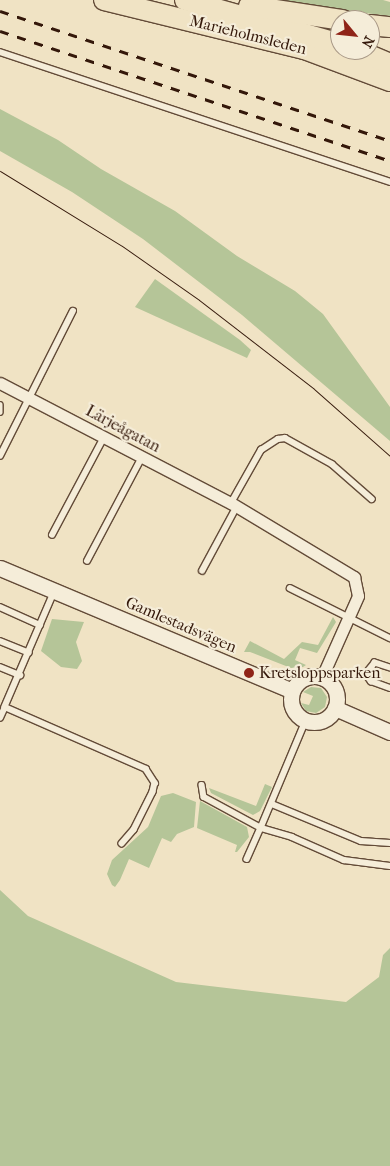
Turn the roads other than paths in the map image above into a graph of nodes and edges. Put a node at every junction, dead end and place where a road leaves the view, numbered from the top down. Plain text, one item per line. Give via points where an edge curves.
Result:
1 (104, 0) edge
2 (185, 0) edge
3 (200, 0) edge
4 (330, 18) edge
5 (330, 41) edge
6 (0, 52) edge
7 (390, 81) edge
8 (390, 182) edge
9 (73, 311) dead end
10 (0, 383) edge
11 (30, 399) junction
12 (0, 405) edge
13 (0, 412) edge
14 (104, 437) junction
15 (0, 456) edge
16 (142, 457) junction
17 (372, 499) dead end
18 (234, 505) junction
19 (52, 535) dead end
20 (87, 561) dead end
21 (0, 568) edge
22 (202, 571) dead end
23 (290, 588) dead end
24 (55, 591) junction
25 (0, 607) edge
26 (349, 619) junction
27 (40, 625) junction
28 (390, 638) edge
29 (0, 641) edge
30 (29, 653) junction
31 (0, 667) edge
32 (390, 668) edge
33 (20, 675) junction
34 (322, 677) junction
35 (390, 688) edge
36 (292, 691) junction
37 (5, 707) junction
38 (335, 708) junction
39 (0, 718) edge
40 (306, 720) junction
41 (390, 732) edge
42 (202, 785) dead end
43 (272, 804) junction
44 (261, 828) junction
45 (390, 843) edge
46 (122, 844) dead end
47 (247, 859) dead end
48 (390, 866) edge

1 - 7 highway, Marieholmsleden via 304,48
2 - 5 highway, Marieholmsleden
3 - 4 highway
6 - 8 lane
9 - 11 lane
10 - 11 street, Lärjeågatan
11 - 14 street, Lärjeågatan
11 - 15 lane
12 - 13 lane
14 - 16 street, Lärjeågatan
14 - 19 lane
16 - 18 street, Lärjeågatan
16 - 20 lane
17 - 18 lane via 332,464 285,438 261,450
18 - 22 lane
18 - 26 street, Lärjeågatan via 354,577 358,596
21 - 24 street, Gamlestadsvägen
23 - 26 lane
24 - 27 lane
24 - 36 street, Gamlestadsvägen
25 - 27 lane
26 - 28 lane
26 - 34 street, Lärjeågatan
27 - 30 lane
29 - 30 lane
30 - 33 lane
31 - 33 lane
32 - 35 lane via 374,663 366,674 371,681
33 - 37 lane
34 - 36 street via 303,679
34 - 38 street via 335,690
36 - 40 street via 293,709
37 - 39 lane
37 - 46 lane via 146,769 155,783 153,792 134,830
38 - 40 street via 322,721
38 - 41 street
40 - 43 lane
42 - 44 lane via 204,798
43 - 44 lane
43 - 45 lane via 361,841
44 - 47 lane
44 - 48 lane via 300,840 344,860

